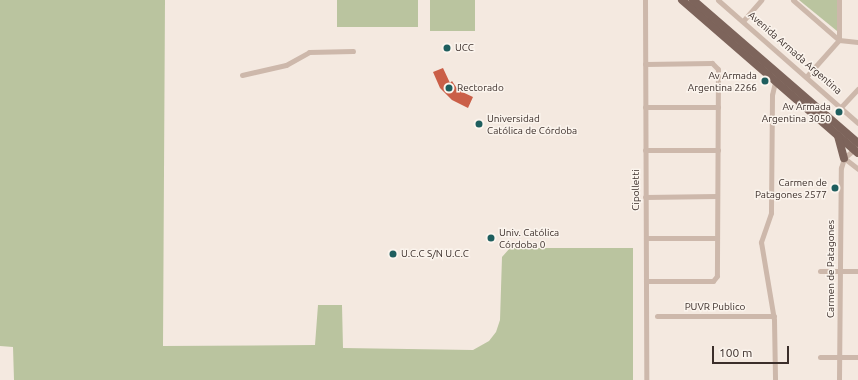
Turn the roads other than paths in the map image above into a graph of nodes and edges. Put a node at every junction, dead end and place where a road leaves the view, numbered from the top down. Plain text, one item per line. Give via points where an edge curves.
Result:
1 (645, 0) edge
2 (682, 0) edge
3 (693, 0) edge
4 (718, 0) edge
5 (761, 0) edge
6 (793, 0) edge
7 (839, 0) edge
8 (743, 21) junction
9 (839, 40) junction
10 (858, 42) edge
11 (353, 51) dead end
12 (645, 64) junction
13 (242, 75) dead end
14 (806, 77) junction
15 (775, 82) junction
16 (858, 89) edge
17 (645, 107) junction
18 (718, 107) junction
19 (841, 107) junction
20 (858, 123) edge
21 (838, 136) junction
22 (857, 148) edge
23 (645, 150) junction
24 (718, 150) junction
25 (844, 158) junction
26 (858, 169) edge
27 (717, 196) junction
28 (645, 197) junction
29 (646, 238) junction
30 (717, 238) junction
31 (820, 271) dead end
32 (840, 271) junction
33 (858, 271) edge
34 (646, 280) junction
35 (657, 316) dead end
36 (774, 316) junction
37 (820, 357) dead end
38 (840, 357) junction
39 (858, 357) edge
40 (646, 380) edge
41 (775, 380) edge
42 (839, 380) edge

1 - 12 street, Cipolletti
2 - 15 main road
3 - 22 main road
4 - 8 street, Avenida Armada Argentina
5 - 8 street
6 - 9 street
7 - 9 street
8 - 14 street, Avenida Armada Argentina
9 - 10 street
9 - 14 street
11 - 13 street via 309,52 286,65
12 - 17 street, Cipolletti
12 - 18 street via 716,65
14 - 19 street, Avenida Armada Argentina
15 - 21 main road
15 - 36 street via 772,95 771,213 761,242
16 - 19 street
17 - 18 street
17 - 23 street, Cipolletti
18 - 24 street
19 - 20 street, Avenida Armada Argentina
21 - 22 main road
21 - 25 main road
22 - 25 street
23 - 24 street
23 - 28 street, Cipolletti
24 - 27 street
25 - 26 street
25 - 32 street, Carmen de Patagones via 841,168
27 - 28 street
27 - 30 street
28 - 29 street, Cipolletti
29 - 30 street
29 - 34 street, Cipolletti
30 - 34 street via 715,280
31 - 32 street
32 - 33 street
32 - 38 street, Carmen de Patagones
34 - 40 street, Cipolletti
35 - 36 street, PUVR Publico
36 - 41 street
37 - 38 street
38 - 39 street
38 - 42 street, Carmen de Patagones

